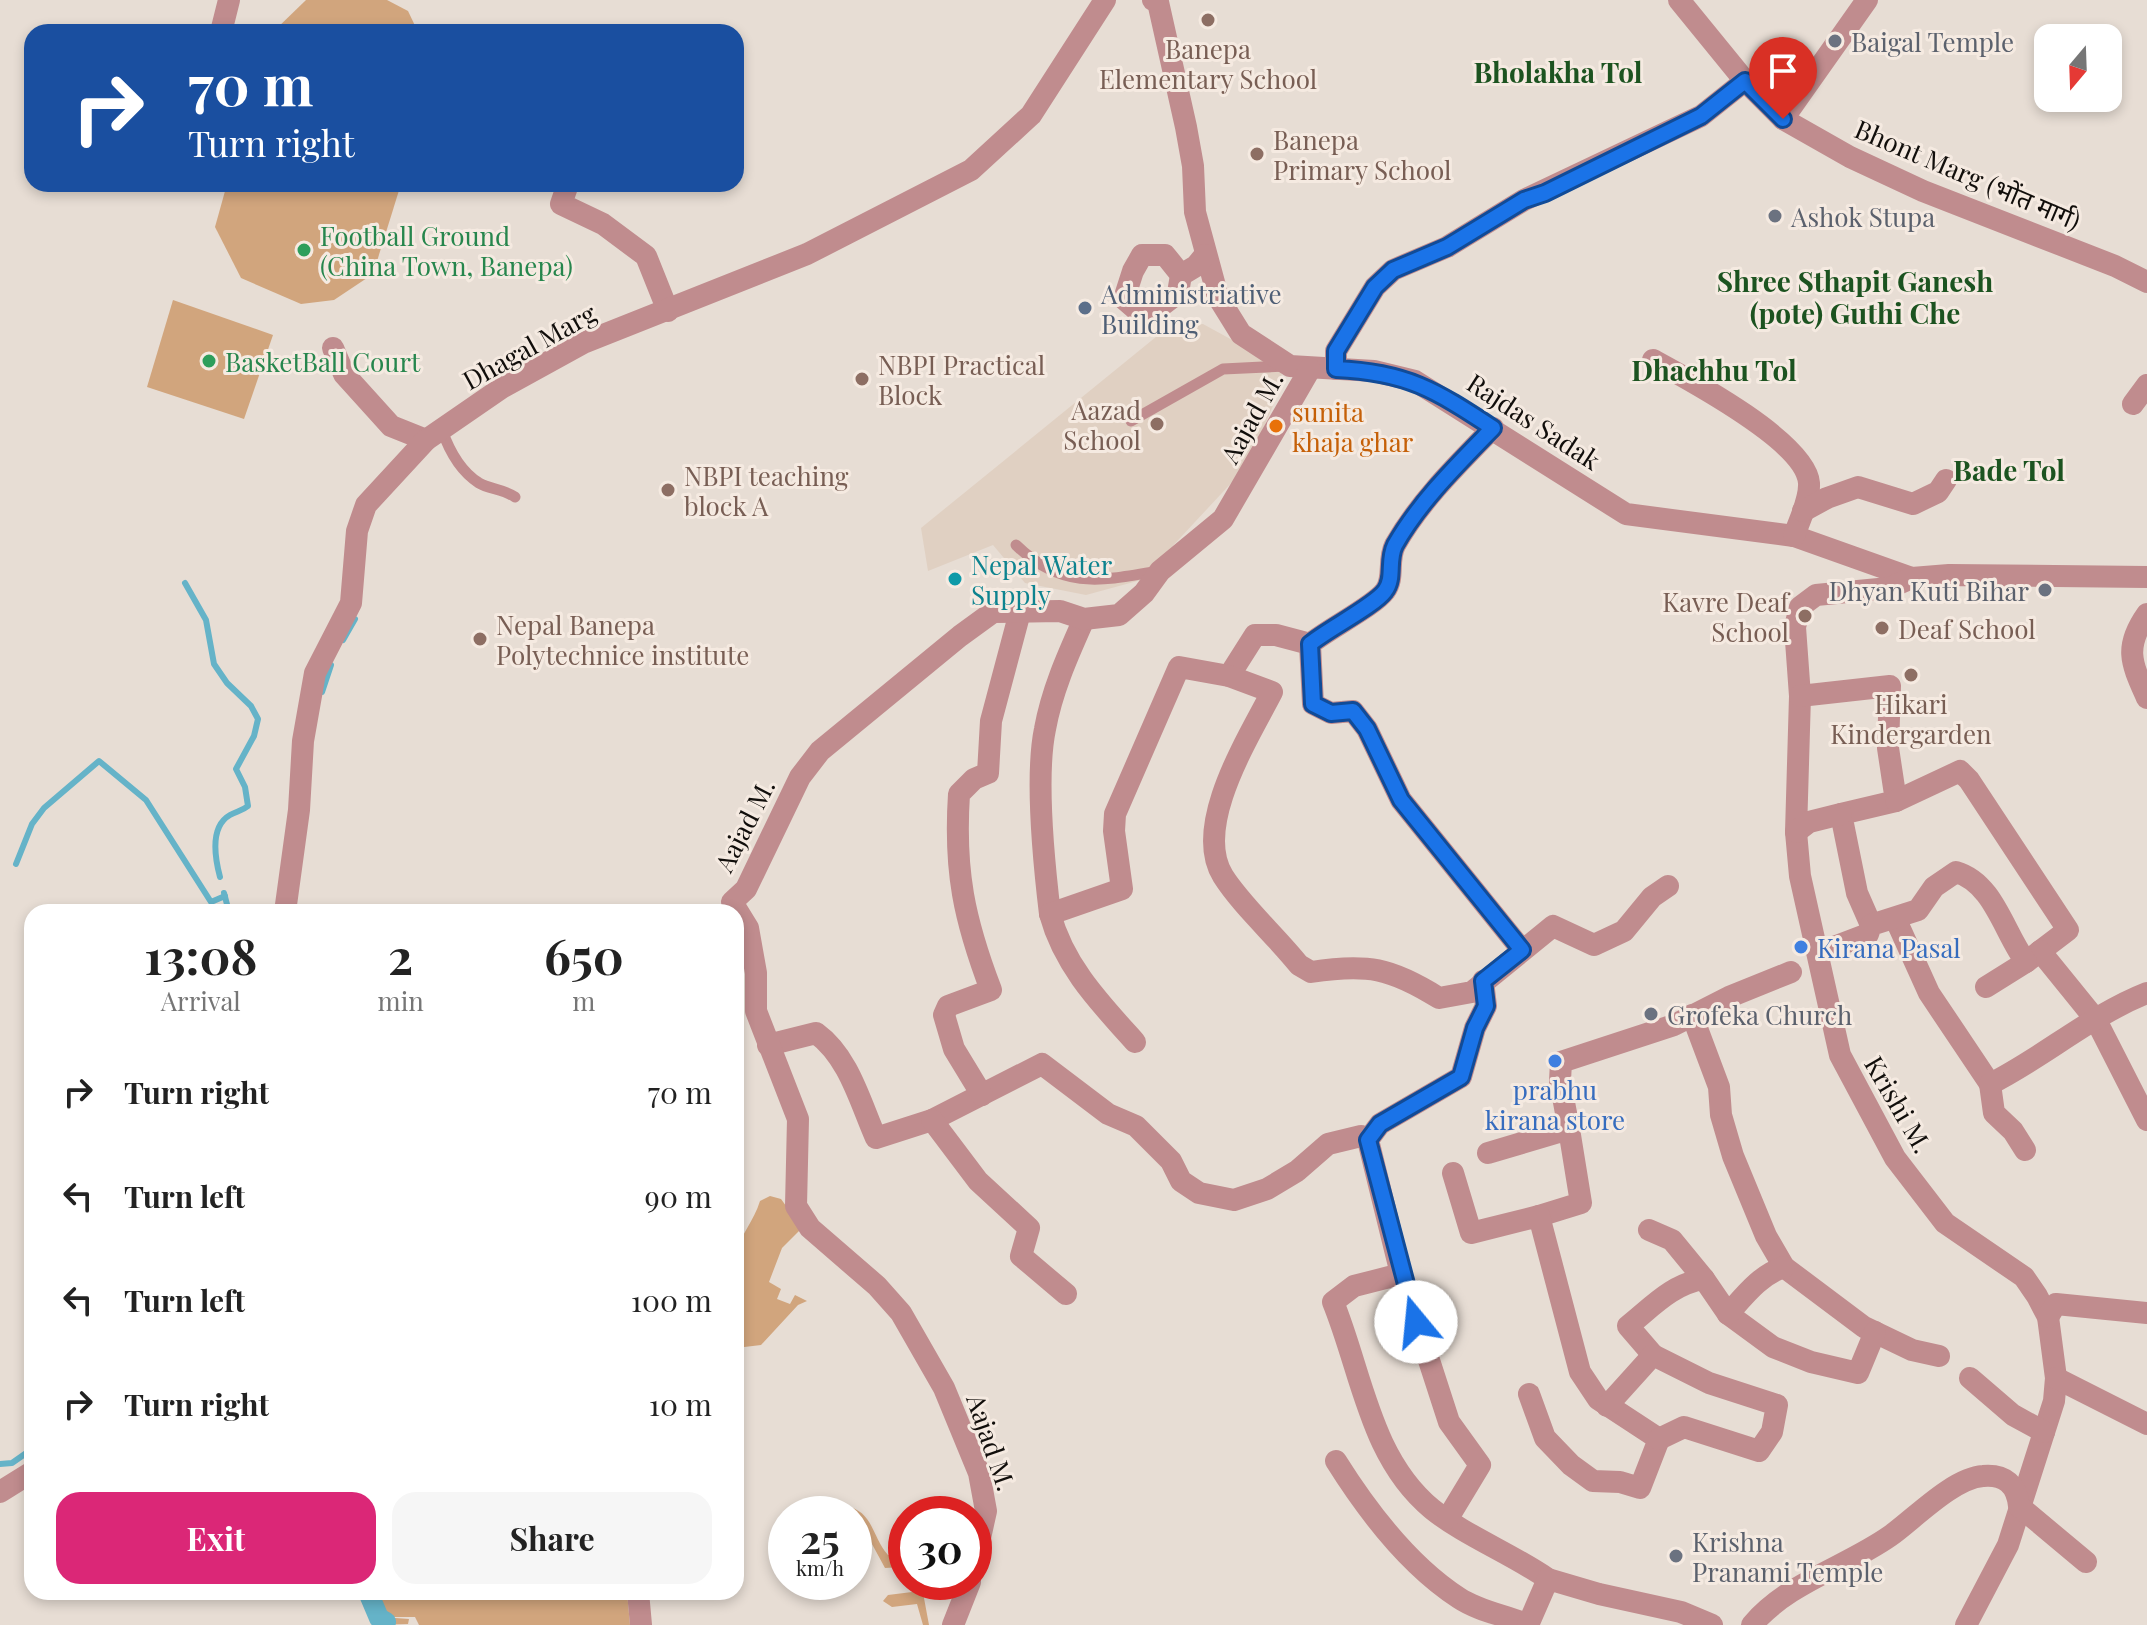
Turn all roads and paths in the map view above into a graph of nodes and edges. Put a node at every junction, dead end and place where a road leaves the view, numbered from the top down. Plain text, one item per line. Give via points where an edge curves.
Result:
1 (229, 0) edge
2 (1105, 0) edge
3 (1153, 0) edge
4 (1679, 0) edge
5 (1867, 0) edge
6 (223, 24) edge
7 (1745, 81) junction
8 (1783, 119) junction
9 (565, 192) edge
10 (1205, 255) junction
11 (1181, 275) dead end
12 (2147, 282) edge
13 (668, 311) junction
14 (333, 348) dead end
15 (1653, 360) dead end
16 (1300, 367) junction
17 (1336, 369) junction
18 (2147, 385) edge
19 (2133, 404) dead end
20 (1131, 421) dead end
21 (1493, 428) junction
22 (434, 435) junction
23 (1946, 480) dead end
24 (515, 497) dead end
25 (1803, 511) junction
26 (1794, 536) junction
27 (1016, 545) dead end
28 (1160, 571) junction
29 (2147, 577) edge
30 (1912, 578) junction
31 (1020, 612) junction
32 (2147, 614) edge
33 (1084, 619) junction
34 (1310, 644) junction
35 (1229, 676) junction
36 (1800, 696) junction
37 (2147, 698) edge
38 (1896, 801) junction
39 (1841, 814) junction
40 (1796, 832) junction
41 (1668, 886) dead end
42 (746, 889) junction
43 (286, 904) edge
44 (726, 904) edge
45 (733, 904) edge
46 (1050, 914) junction
47 (1896, 920) junction
48 (744, 922) edge
49 (1871, 925) junction
50 (1522, 950) junction
51 (1818, 953) junction
52 (2033, 956) junction
53 (1791, 972) dead end
54 (1483, 981) junction
55 (1986, 987) dead end
56 (2147, 993) edge
57 (1692, 1015) junction
58 (2096, 1020) junction
59 (1135, 1042) dead end
60 (768, 1045) junction
61 (1990, 1084) junction
62 (982, 1095) junction
63 (932, 1120) junction
64 (2147, 1120) edge
65 (1569, 1129) junction
66 (1368, 1140) junction
67 (2025, 1150) dead end
68 (1488, 1153) dead end
69 (1453, 1173) dead end
70 (1539, 1216) junction
71 (1649, 1230) dead end
72 (1784, 1267) junction
73 (1401, 1274) junction
74 (1704, 1279) junction
75 (1066, 1294) dead end
76 (2147, 1313) edge
77 (1728, 1314) junction
78 (2048, 1317) junction
79 (1875, 1332) junction
80 (1653, 1355) junction
81 (1939, 1356) dead end
82 (1970, 1378) dead end
83 (2056, 1378) junction
84 (1529, 1394) dead end
85 (1607, 1406) junction
86 (2147, 1424) edge
87 (2044, 1432) junction
88 (1659, 1439) junction
89 (1336, 1461) dead end
90 (24, 1477) edge
91 (0, 1492) edge
92 (983, 1496) edge
93 (2019, 1506) junction
94 (1448, 1518) junction
95 (2086, 1562) dead end
96 (1548, 1579) junction
97 (639, 1600) edge
98 (963, 1600) edge
99 (641, 1625) edge
100 (953, 1625) edge
101 (1528, 1625) edge
102 (1712, 1625) edge
103 (1752, 1625) edge
104 (1966, 1625) edge

1 - 6 street
2 - 13 street, Dhagal Marg via 1031,115 971,170 807,254
3 - 10 street via 1158,2 1186,127
4 - 7 street, Bhont Marg (भाेंत मार्ग)
5 - 8 street
7 - 8 street, Bhont Marg (भाेंत मार्ग)
7 - 17 street via 1701,116 1524,200 1447,247 1393,270 1375,287 1336,351
8 - 12 street, Bhont Marg (भाेंत मार्ग) via 1923,191
9 - 13 street via 561,204 603,224 646,256
10 - 11 street
10 - 16 street via 1218,297 1241,334
13 - 22 street, Dhagal Marg via 583,343 503,387
14 - 22 street via 344,374 391,426
15 - 25 street via 1781,441 1806,470 1810,485
16 - 17 street, Rajdas Sadak
16 - 20 lane via 1223,369
16 - 28 street, Aajad M. via 1223,519
17 - 21 street, Rajdas Sadak via 1415,381
18 - 19 street
21 - 26 street, Rajdas Sadak via 1626,514
21 - 34 street via 1404,530 1393,550 1384,593
22 - 24 lane via 480,484 501,487
22 - 43 street, Dhagal Marg via 366,505 357,531 351,603 315,673
23 - 25 street via 1938,492 1913,504 1858,487
25 - 26 street
26 - 30 street, Rajdas Sadak
27 - 28 lane via 1048,572 1101,581
28 - 33 street, Aajad M. via 1119,615
29 - 30 street, Rajdas Sadak
30 - 36 street, Krishi M. via 1889,588 1816,595 1800,607 1795,627
31 - 33 street, Aajad M. via 1060,611
31 - 42 street, Aajad M. via 993,612 820,751 800,777
31 - 62 street via 991,721 988,773 959,794 956,847 964,915 991,990 948,1006 944,1015 954,1049
32 - 37 street via 2134,637 2130,662
33 - 46 street via 1059,673 1044,731
34 - 35 street via 1255,635
34 - 50 street via 1313,704 1331,713 1353,711 1401,800
35 - 46 street via 1179,667 1115,814 1122,889
35 - 54 street via 1272,692 1219,805 1214,855 1223,876 1299,965 1311,972 1379,968 1404,976 1439,998 1472,992
36 - 38 street via 1890,686 1888,748
36 - 40 street, Krishi M.
38 - 39 street
38 - 52 street via 1960,771 1969,780 2068,930
39 - 40 street via 1809,822
39 - 49 street via 1857,893
40 - 51 street, Krishi M.
41 - 50 street via 1624,931 1594,945 1553,926
42 - 44 street
42 - 45 street, Aajad M.
46 - 59 street via 1057,940 1090,992
47 - 49 street
47 - 52 street via 1918,910 1925,897 1956,872 1969,876 1995,905 2011,943
47 - 61 street via 1929,993
48 - 60 street, Aajad M. via 756,973 756,1011
49 - 51 street via 1868,934
50 - 54 street
51 - 78 street, Krishi M. via 1840,1055 1895,1158 1945,1223 2024,1277
52 - 55 street
52 - 58 street
53 - 57 street
54 - 66 street via 1486,1006 1461,1077 1380,1124
56 - 58 street
57 - 65 street via 1561,1062
57 - 72 street via 1719,1087 1733,1156
58 - 61 street
58 - 64 street
60 - 63 street via 816,1033 828,1042 846,1067 876,1138
60 - 92 street, Aajad M. via 798,1119 796,1206 810,1228 901,1313 944,1388
61 - 67 street via 1994,1113
62 - 63 street
62 - 66 street via 1042,1064 1108,1114 1136,1126 1171,1161 1181,1181 1199,1193 1234,1200 1267,1189 1328,1144 1361,1136
63 - 75 street via 978,1181 1029,1228 1021,1256
65 - 68 street
65 - 70 street via 1581,1203
66 - 73 street
69 - 70 street via 1471,1233
70 - 85 street via 1580,1372
71 - 74 street via 1672,1240
72 - 77 street via 1770,1271
72 - 79 street
73 - 94 street via 1449,1422 1480,1465
73 - 94 street via 1354,1286 1333,1302 1370,1417 1403,1480
74 - 77 street
74 - 80 street via 1668,1293 1628,1326
76 - 78 street via 2056,1304
77 - 79 street via 1773,1347 1858,1373
78 - 83 street, Krishi M.
79 - 81 street
80 - 85 street
80 - 88 street via 1709,1383 1777,1405 1772,1432 1759,1451 1684,1427
82 - 87 street via 2013,1415
83 - 86 street
83 - 87 street, Krishi M.
84 - 88 street via 1545,1438 1593,1481 1640,1488
85 - 88 street
87 - 93 street, Krishi M.
89 - 101 street via 1375,1517 1430,1576 1461,1599
90 - 91 street
93 - 95 street
93 - 103 street via 2018,1490 2009,1481 1981,1476 1946,1493 1891,1536 1768,1606
93 - 104 street, Krishi M. via 2008,1545
94 - 96 street
96 - 101 street
96 - 102 street via 1681,1612
97 - 99 street
98 - 100 street

